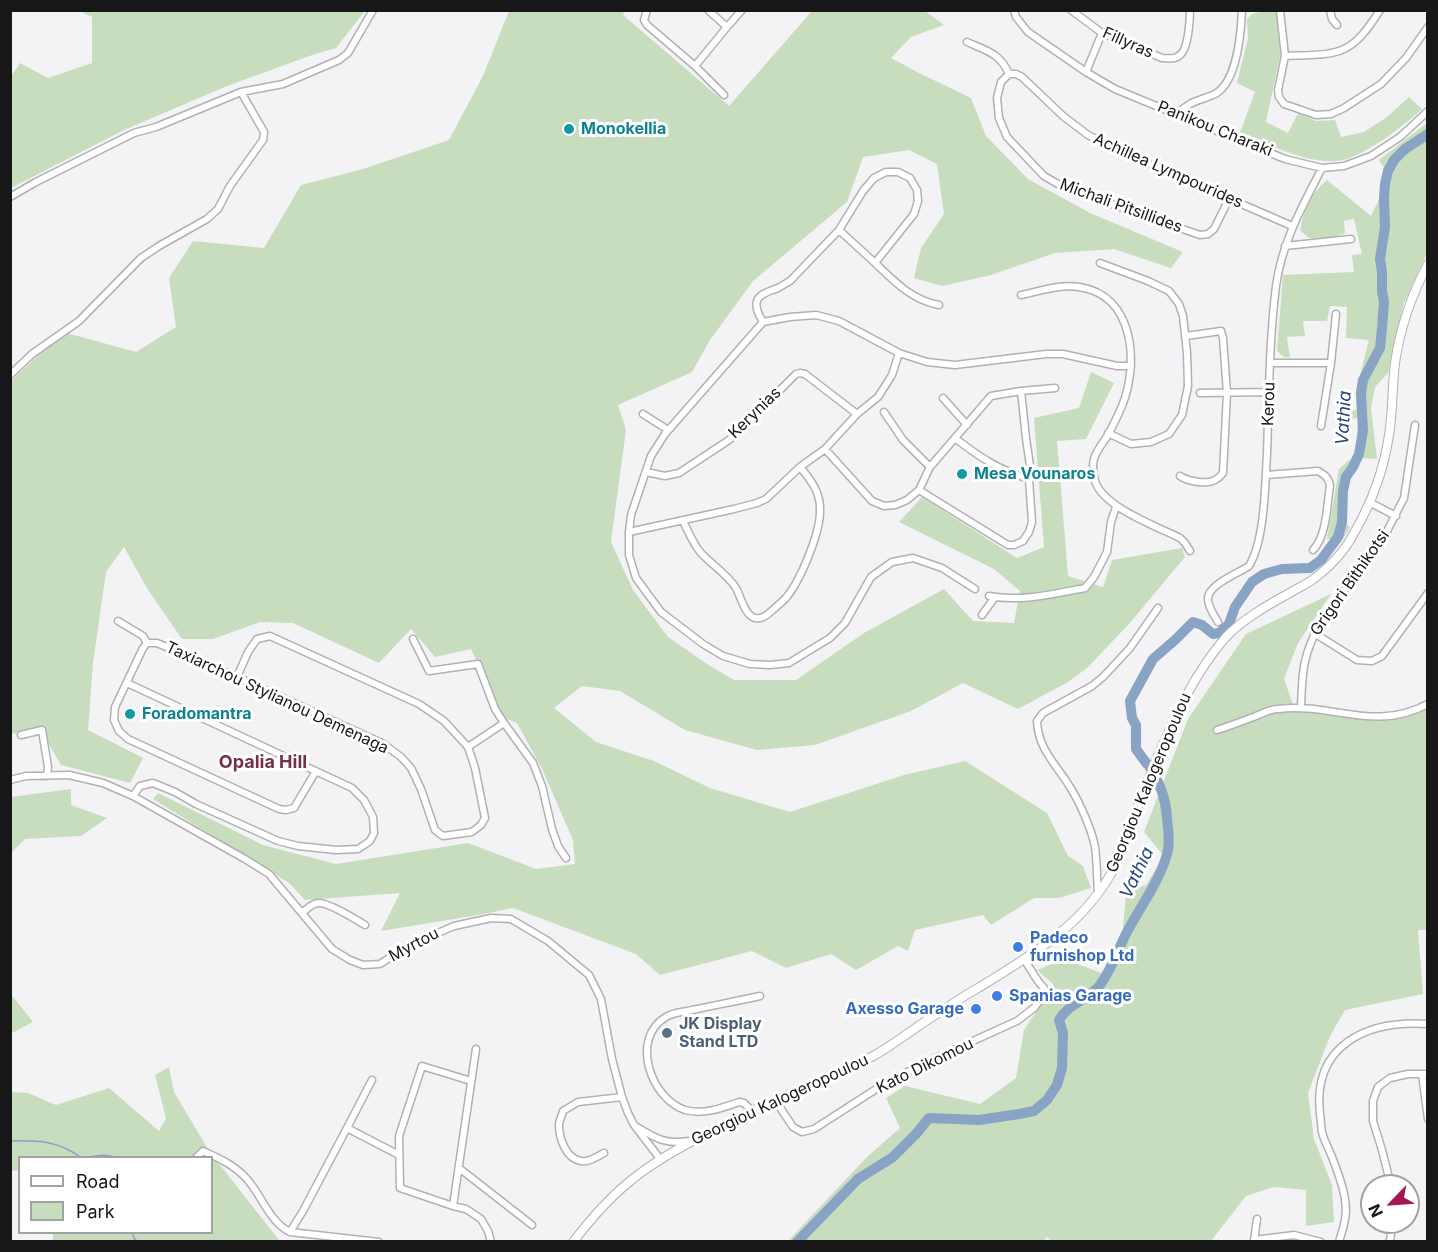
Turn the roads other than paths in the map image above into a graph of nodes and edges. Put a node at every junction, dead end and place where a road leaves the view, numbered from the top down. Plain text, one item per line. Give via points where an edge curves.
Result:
1 (373, 10) edge
2 (647, 10) edge
3 (708, 10) edge
4 (742, 10) edge
5 (1014, 10) edge
6 (1071, 10) edge
7 (1190, 10) edge
8 (1242, 10) edge
9 (1281, 10) edge
10 (1330, 10) edge
11 (1380, 10) edge
12 (1337, 25) dead end
13 (727, 27) junction
14 (1428, 27) edge
15 (1102, 33) junction
16 (967, 42) dead end
17 (1286, 56) junction
18 (695, 66) junction
19 (1086, 72) junction
20 (1009, 74) junction
21 (241, 93) junction
22 (724, 95) dead end
23 (1428, 111) edge
24 (1177, 114) junction
25 (1322, 168) junction
26 (10, 197) edge
27 (1229, 199) junction
28 (1292, 226) junction
29 (839, 230) junction
30 (1351, 239) dead end
31 (1285, 246) junction
32 (875, 263) junction
33 (1100, 263) dead end
34 (1428, 264) edge
35 (1021, 295) dead end
36 (939, 305) dead end
37 (1336, 314) dead end
38 (763, 322) junction
39 (1186, 336) junction
40 (899, 353) junction
41 (1270, 363) junction
42 (1331, 363) junction
43 (1131, 366) junction
44 (10, 375) edge
45 (1055, 388) dead end
46 (1022, 391) junction
47 (1269, 392) junction
48 (1200, 393) dead end
49 (1227, 393) junction
50 (943, 398) dead end
51 (884, 412) dead end
52 (643, 414) dead end
53 (857, 414) junction
54 (968, 425) junction
55 (1414, 425) dead end
56 (1321, 426) dead end
57 (668, 430) junction
58 (1108, 433) junction
59 (956, 439) junction
60 (825, 449) junction
61 (800, 467) junction
62 (930, 467) junction
63 (646, 472) junction
64 (1266, 475) junction
65 (1180, 476) dead end
66 (1029, 479) junction
67 (918, 490) junction
68 (1369, 502) junction
69 (1116, 507) junction
70 (1396, 516) junction
71 (683, 521) junction
72 (629, 532) junction
73 (1312, 550) dead end
74 (1190, 551) dead end
75 (975, 589) dead end
76 (1428, 593) edge
77 (1158, 608) dead end
78 (982, 615) dead end
79 (118, 621) dead end
80 (1218, 622) dead end
81 (1314, 633) junction
82 (413, 639) dead end
83 (147, 643) junction
84 (237, 677) junction
85 (127, 684) junction
86 (1428, 704) edge
87 (1300, 708) junction
88 (504, 723) junction
89 (1217, 730) dead end
90 (21, 735) dead end
91 (468, 747) junction
92 (316, 771) junction
93 (47, 776) junction
94 (10, 780) edge
95 (133, 796) junction
96 (566, 858) dead end
97 (1098, 894) junction
98 (302, 913) junction
99 (364, 925) dead end
100 (1024, 959) junction
101 (760, 996) dead end
102 (1428, 1024) edge
103 (476, 1049) dead end
104 (1425, 1074) edge
105 (372, 1080) dead end
106 (471, 1081) junction
107 (622, 1097) junction
108 (775, 1100) junction
109 (752, 1111) junction
110 (1428, 1119) edge
111 (634, 1125) junction
112 (347, 1128) junction
113 (694, 1140) junction
114 (604, 1153) dead end
115 (399, 1155) junction
116 (198, 1156) edge
117 (661, 1160) junction
118 (459, 1168) junction
119 (1388, 1174) edge
120 (453, 1206) junction
121 (1257, 1219) dead end
122 (532, 1225) dead end
123 (290, 1232) junction
124 (1254, 1241) edge
125 (379, 1242) edge
126 (491, 1242) edge
127 (573, 1242) edge
128 (1321, 1242) edge
129 (1339, 1242) edge

1 - 21 street via 348,53 339,60 283,84
2 - 18 street via 647,25
3 - 13 street
4 - 13 street
5 - 19 street, Panikou Charaki via 1028,32
6 - 15 street, Fillyras
7 - 15 street, Fillyras via 1186,46 1182,54 1172,59
8 - 24 street via 1241,32 1225,87 1192,102
9 - 17 street
10 - 12 street
11 - 17 street via 1364,34 1347,49 1322,55
13 - 18 street
14 - 17 street via 1381,84 1330,114 1316,115 1284,104 1278,90
15 - 19 street
16 - 20 street, Achillea Lympourides via 998,56
18 - 22 street
19 - 24 street, Panikou Charaki via 1115,89
20 - 27 street, Achillea Lympourides via 1022,77 1088,135
20 - 27 street, Michali Pitsillides via 1001,82 997,99 1007,137 1044,176 1065,188 1200,235 1214,229
21 - 26 street via 134,133
21 - 44 street via 264,132 263,140 218,209 141,258 79,321
23 - 25 street, Panikou Charaki via 1400,137 1371,156 1344,166
24 - 25 street, Panikou Charaki via 1286,159
25 - 28 street, Kerou
27 - 28 street, Achillea Lympourides
28 - 31 street, Kerou
29 - 32 street
29 - 32 street via 874,177 898,172 910,178 917,190 914,214
29 - 38 street via 790,281 759,297 756,308
30 - 31 street
31 - 41 street, Kerou via 1277,284
32 - 36 street via 908,293
33 - 39 street via 1169,291 1179,304
34 - 68 street, Georgiou Kalogeropoulou via 1401,330 1389,435
35 - 43 street via 1070,286 1097,292 1108,299 1128,329
37 - 42 street
38 - 40 street via 816,315 839,321
38 - 57 street
39 - 49 street via 1221,331
39 - 58 street via 1188,386 1182,414 1170,434 1151,442 1131,444
40 - 43 street via 955,365 1063,354
40 - 53 street via 892,375 878,397
41 - 42 street
41 - 47 street, Kerou
42 - 56 street
43 - 58 street via 1122,406
45 - 46 street
46 - 54 street via 992,396
46 - 66 street
47 - 49 street
47 - 64 street, Kerou
48 - 49 street
49 - 65 street via 1223,473 1211,482
50 - 54 street
51 - 62 street via 903,440
52 - 57 street
53 - 60 street
53 - 63 street, Kerynias via 805,374 796,374 729,440 679,473 665,476
54 - 59 street
55 - 70 street, Grigori Bithikotsi via 1404,498
57 - 63 street
58 - 69 street via 1095,453 1093,467 1102,495
59 - 62 street
59 - 66 street via 1008,473
60 - 61 street
60 - 67 street via 872,501 895,505
61 - 71 street via 766,499
61 - 71 street via 819,496 817,535 796,583 767,615 749,615 728,577 698,550
62 - 67 street
63 - 72 street
64 - 73 street via 1318,471 1329,480 1322,536
64 - 80 street, Kerou via 1263,517 1253,560 1209,592 1208,600
66 - 67 street via 1032,522 1023,541 1014,545
68 - 70 street
68 - 97 street, Georgiou Kalogeropoulou via 1354,535 1326,568 1245,620 1206,663 1173,721 1113,870
69 - 74 street via 1180,538
69 - 78 street via 1107,552 1085,588 1028,598 992,596
70 - 81 street, Grigori Bithikotsi
71 - 72 street
72 - 75 street via 629,555 636,578 661,612 723,656 750,664 789,663 830,638 845,623 871,577 892,562 913,558 942,568
76 - 81 street via 1382,656 1372,661 1357,660
77 - 97 street via 1130,648 1103,677 1043,712 1037,721 1042,746 1070,787 1094,844
79 - 83 street via 143,636
81 - 87 street, Grigori Bithikotsi via 1302,673
82 - 88 street via 429,671 478,664
83 - 84 street, Taxiarchou Stylianou Demenaga via 157,643
83 - 85 street, Taxiarchou Stylianou Demenaga
84 - 91 street via 257,639 270,636 418,704 444,721
84 - 91 street, Taxiarchou Stylianou Demenaga via 382,743 401,757 421,789 435,830 443,836 472,832 485,818
85 - 92 street
85 - 92 street, Taxiarchou Stylianou Demenaga via 115,707 114,720 128,739 279,809 294,808
86 - 87 street via 1396,716 1375,718
87 - 89 street via 1276,709
88 - 91 street
88 - 96 street via 533,763 552,829
90 - 93 street via 42,730
92 - 95 street via 352,788 364,800 373,817 374,833 358,849 336,850 278,841 153,783 140,786
93 - 94 street, Myrtou
93 - 95 street, Myrtou via 69,775
95 - 98 street, Myrtou via 269,874
97 - 100 street, Georgiou Kalogeropoulou via 1074,922
98 - 99 street via 319,903
98 - 107 street, Myrtou via 332,949 363,965 380,964 406,947 454,926 491,918 511,919 548,941 589,975 601,999
100 - 108 street, Georgiou Kalogeropoulou via 874,1055
100 - 108 street, Kato Dikomou via 1044,988 1034,1008 1017,1021 884,1084 814,1129 802,1132 793,1127
101 - 109 street via 667,1015 653,1026 647,1048 652,1075 664,1096 674,1104 703,1112 739,1102
102 - 129 street via 1393,1024 1370,1030 1347,1041 1332,1055 1324,1073 1319,1090 1322,1132 1343,1184 1346,1217
103 - 106 street
104 - 110 street
104 - 119 street via 1390,1078 1378,1087 1372,1101 1373,1121
105 - 112 street
106 - 115 street via 422,1066 399,1136
106 - 118 street
107 - 111 street, Myrtou
107 - 114 street via 578,1102 563,1111 559,1124 562,1143 571,1157 587,1161
108 - 109 street, Georgiou Kalogeropoulou
109 - 113 street, Georgiou Kalogeropoulou
111 - 113 street via 667,1142
111 - 117 street, Myrtou
112 - 115 street
112 - 123 street
113 - 117 street, Georgiou Kalogeropoulou
115 - 120 street via 399,1188
116 - 123 street via 203,1151 224,1160 246,1178 279,1225
117 - 127 street, Georgiou Kalogeropoulou via 623,1187
118 - 120 street
118 - 122 street
120 - 126 street via 481,1219
121 - 124 street
123 - 125 street
124 - 128 street via 1294,1235

